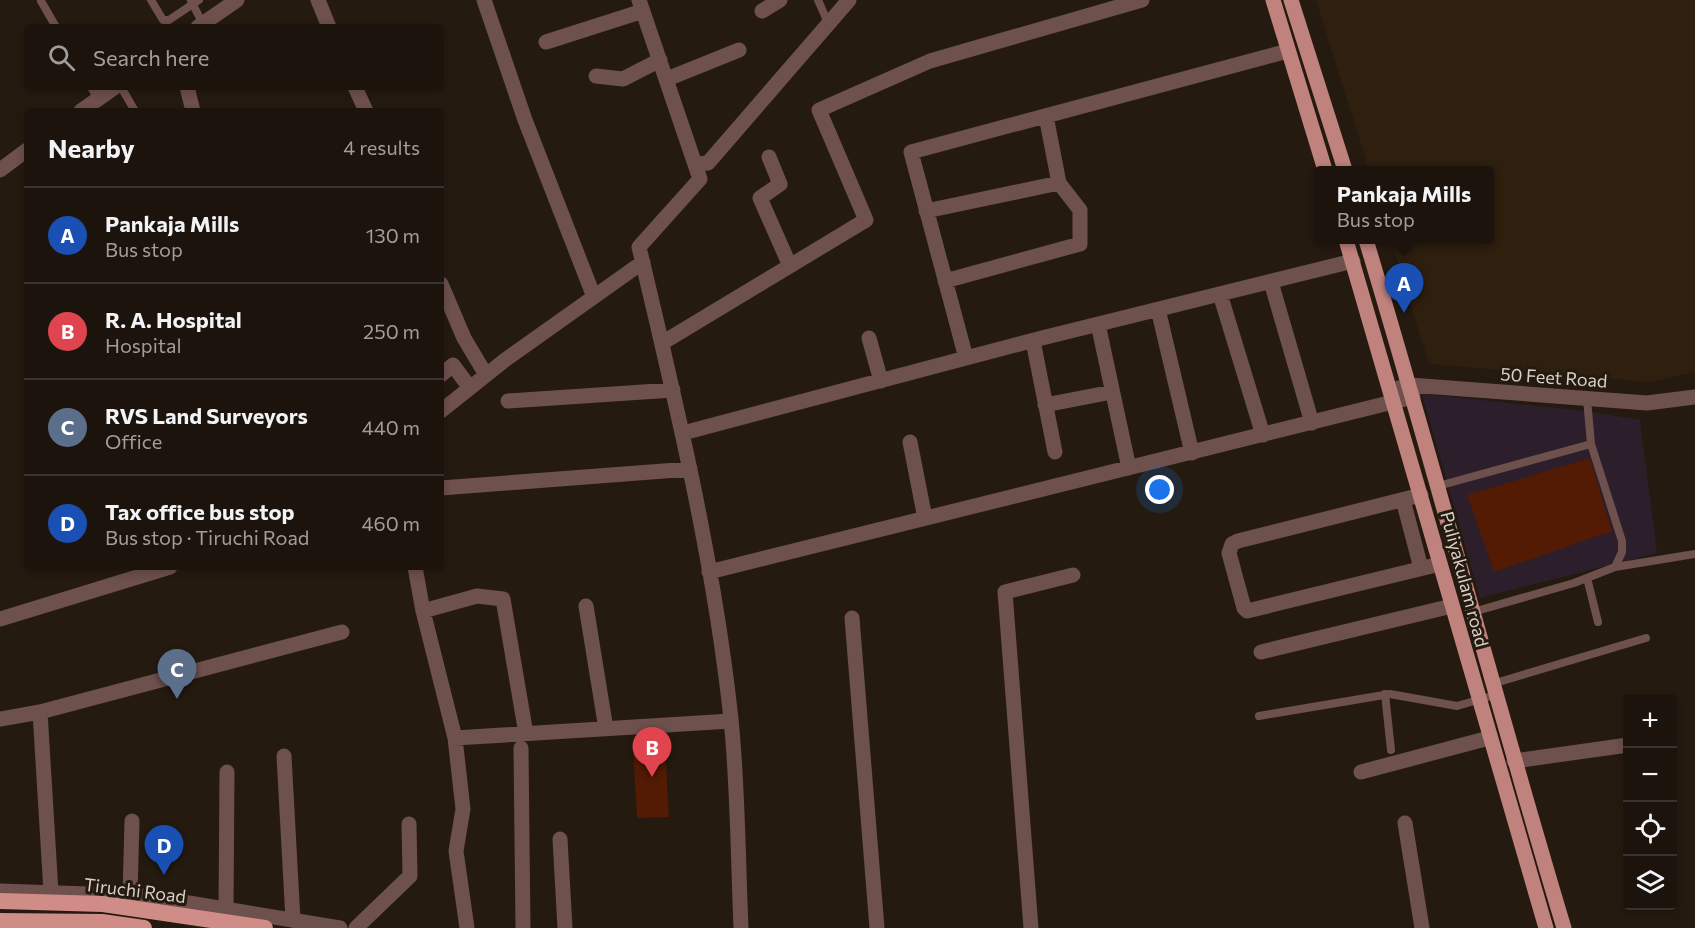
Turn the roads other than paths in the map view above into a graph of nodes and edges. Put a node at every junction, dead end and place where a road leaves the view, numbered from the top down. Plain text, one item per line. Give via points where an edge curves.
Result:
1 (151, 0) edge
2 (318, 0) edge
3 (483, 0) edge
4 (780, 0) edge
5 (818, 0) edge
6 (849, 0) edge
7 (1142, 0) edge
8 (1273, 0) edge
9 (1291, 0) edge
10 (41, 1) edge
11 (194, 1) edge
12 (231, 2) edge
13 (641, 5) edge
14 (762, 11) dead end
15 (828, 22) junction
16 (54, 24) edge
17 (200, 24) edge
18 (203, 24) edge
19 (328, 24) edge
20 (546, 42) dead end
21 (740, 50) dead end
22 (1288, 51) junction
23 (660, 60) junction
24 (596, 76) dead end
25 (667, 79) junction
26 (123, 90) edge
27 (188, 90) edge
28 (356, 90) edge
29 (94, 93) edge
30 (83, 108) edge
31 (133, 108) edge
32 (192, 108) edge
33 (365, 108) edge
34 (1046, 116) junction
35 (24, 152) edge
36 (769, 157) dead end
37 (695, 164) junction
38 (1323, 166) edge
39 (1342, 166) edge
40 (0, 170) edge
41 (1059, 183) junction
42 (926, 211) junction
43 (1347, 244) edge
44 (1367, 244) edge
45 (1353, 261) junction
46 (643, 262) junction
47 (790, 266) junction
48 (945, 281) junction
49 (1271, 282) junction
50 (444, 291) edge
51 (1220, 294) junction
52 (594, 297) junction
53 (1158, 309) junction
54 (1098, 324) junction
55 (869, 338) dead end
56 (1032, 341) junction
57 (662, 343) junction
58 (966, 358) junction
59 (444, 372) edge
60 (486, 375) junction
61 (881, 381) junction
62 (470, 388) junction
63 (673, 390) junction
64 (1412, 391) junction
65 (1112, 392) junction
66 (1394, 396) junction
67 (1695, 397) edge
68 (1587, 399) junction
69 (508, 401) dead end
70 (1045, 405) junction
71 (444, 409) edge
72 (1312, 423) junction
73 (683, 433) junction
74 (1263, 435) junction
75 (910, 442) dead end
76 (1591, 444) junction
77 (1055, 452) dead end
78 (1192, 453) junction
79 (1129, 468) junction
80 (690, 469) junction
81 (1438, 486) junction
82 (444, 488) edge
83 (1421, 495) junction
84 (1403, 500) junction
85 (925, 519) junction
86 (1695, 554) edge
87 (1440, 564) junction
88 (1615, 567) junction
89 (1421, 568) junction
90 (160, 570) edge
91 (416, 570) edge
92 (709, 572) junction
93 (1073, 575) dead end
94 (1587, 578) junction
95 (586, 606) dead end
96 (1452, 606) junction
97 (423, 611) junction
98 (1473, 612) junction
99 (852, 618) dead end
100 (0, 619) edge
101 (1598, 622) dead end
102 (342, 633) dead end
103 (1646, 638) dead end
104 (1261, 652) dead end
105 (1494, 689) junction
106 (1385, 694) junction
107 (1478, 699) junction
108 (40, 712) junction
109 (1259, 716) dead end
110 (0, 719) edge
111 (731, 721) junction
112 (606, 729) junction
113 (455, 738) junction
114 (1489, 738) junction
115 (524, 741) junction
116 (1623, 746) edge
117 (1390, 750) dead end
118 (284, 756) dead end
119 (1514, 762) junction
120 (227, 772) dead end
121 (1361, 772) dead end
122 (132, 821) dead end
123 (1405, 823) dead end
124 (409, 824) dead end
125 (560, 839) dead end
126 (0, 891) edge
127 (51, 891) junction
128 (130, 895) junction
129 (0, 901) edge
130 (226, 909) junction
131 (293, 920) junction
132 (0, 921) edge
133 (144, 928) edge
134 (265, 928) edge
135 (340, 928) edge
136 (356, 928) edge
137 (467, 928) edge
138 (523, 928) edge
139 (565, 928) edge
140 (741, 928) edge
141 (877, 928) edge
142 (1031, 928) edge
143 (1422, 928) edge
144 (1546, 928) edge
145 (1564, 928) edge

1 - 11 lane via 163,20 169,20
2 - 19 street
3 - 52 street
4 - 14 street
5 - 15 lane
6 - 15 street
7 - 47 street via 930,61 819,110 866,220
8 - 22 main road
9 - 39 main road
10 - 16 lane
11 - 17 lane
12 - 18 street
13 - 20 street
13 - 23 street
15 - 37 street via 708,164
21 - 25 street
22 - 34 street
22 - 38 main road
23 - 24 street via 623,79
23 - 25 street
25 - 37 street
26 - 31 lane
27 - 32 street
28 - 33 street
29 - 30 street
34 - 41 street
34 - 42 street via 911,152
35 - 40 street
36 - 47 street via 780,184 760,198
37 - 46 street via 700,179 639,247
41 - 42 street
41 - 48 street via 1080,210 1080,244
42 - 48 street
43 - 45 main road, Puliyakulam road
44 - 64 main road, Puliyakulam road
45 - 49 street
45 - 66 main road, Puliyakulam road
46 - 52 street
46 - 57 street
47 - 57 street
48 - 58 street
49 - 51 street
49 - 72 street
50 - 60 street via 464,338
51 - 53 street
51 - 74 street
52 - 60 street
53 - 54 street
53 - 78 street
54 - 56 street
54 - 65 street
55 - 61 street
56 - 58 street
56 - 70 street
57 - 63 street
58 - 61 street
59 - 62 street via 453,365
60 - 62 street
61 - 73 street
62 - 71 street
63 - 69 street
63 - 73 street
64 - 66 street
64 - 68 street, 50 Feet Road
64 - 81 main road, Puliyakulam road
65 - 70 street
65 - 79 street
66 - 72 street
66 - 83 main road, Puliyakulam road
67 - 68 street, 50 Feet Road via 1647,403
68 - 76 lane
70 - 77 street
72 - 74 street
73 - 80 street
74 - 78 street
75 - 85 street
76 - 81 lane
76 - 88 lane via 1622,541
78 - 79 street
79 - 85 street
80 - 82 street
80 - 92 street
81 - 98 main road, Puliyakulam road
83 - 84 street
83 - 87 main road, Puliyakulam road
84 - 89 street
84 - 89 street via 1238,541 1229,553 1247,611
85 - 92 street
86 - 88 lane
87 - 89 street
87 - 96 main road, Puliyakulam road
88 - 94 lane
90 - 100 street
91 - 97 street
92 - 111 street
93 - 142 street via 1005,592
94 - 98 lane
94 - 101 lane
95 - 112 street
96 - 104 street
96 - 107 main road, Puliyakulam road
97 - 113 street
97 - 115 street via 477,596 503,599
98 - 105 main road, Puliyakulam road
99 - 141 street
102 - 108 street
103 - 105 lane
105 - 107 lane
105 - 119 main road, Puliyakulam road
106 - 107 lane via 1456,706
106 - 109 lane
106 - 117 lane
107 - 114 main road, Puliyakulam road
108 - 110 street
108 - 127 street
111 - 112 street
111 - 140 street
112 - 115 street
113 - 115 street
113 - 137 street via 463,809 456,851
114 - 121 street
114 - 144 main road, Puliyakulam road
115 - 138 street
116 - 119 street
118 - 131 street
119 - 145 main road, Puliyakulam road
120 - 130 street
122 - 128 street
123 - 143 street
124 - 136 street via 410,876
125 - 139 street
126 - 127 street
127 - 128 street
128 - 130 street
129 - 134 highway, Tiruchi Road via 103,904
130 - 131 street
131 - 135 street
132 - 133 highway, Tiruchi Road via 102,922

